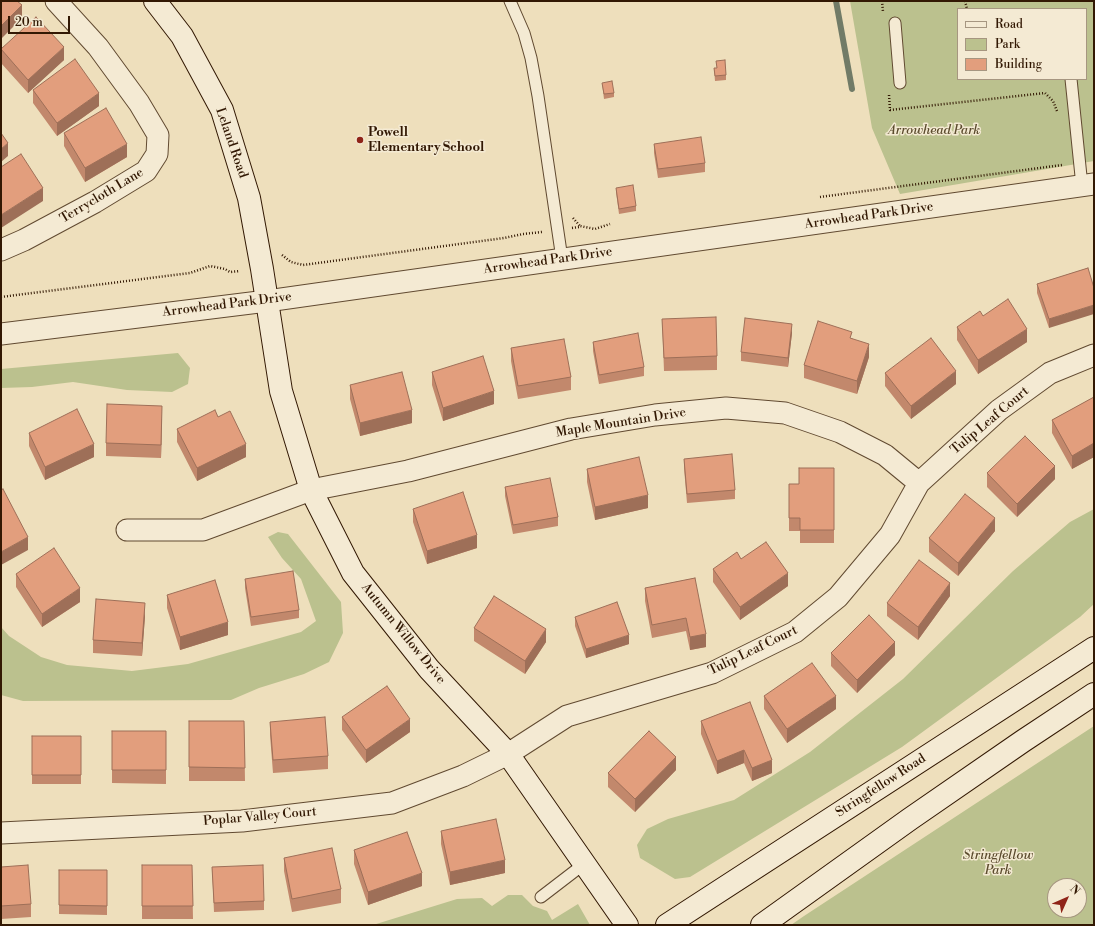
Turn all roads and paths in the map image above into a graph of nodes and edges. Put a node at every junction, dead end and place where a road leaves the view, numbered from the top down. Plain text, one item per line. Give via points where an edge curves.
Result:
1 (56, 1) edge
2 (155, 1) edge
3 (510, 1) edge
4 (882, 1) edge
5 (884, 17) dead end
6 (895, 23) dead end
7 (1071, 80) edge
8 (900, 83) dead end
9 (889, 95) dead end
10 (1057, 113) dead end
11 (1062, 161) dead end
12 (1088, 185) edge
13 (820, 197) dead end
14 (610, 224) dead end
15 (557, 230) junction
16 (1, 250) edge
17 (562, 260) junction
18 (262, 268) junction
19 (1, 297) edge
20 (267, 301) junction
21 (1, 334) edge
22 (1094, 355) edge
23 (919, 482) junction
24 (311, 490) junction
25 (127, 530) dead end
26 (1094, 648) edge
27 (1094, 694) edge
28 (508, 754) junction
29 (1, 833) edge
30 (584, 864) junction
31 (541, 897) dead end
32 (627, 925) edge
33 (667, 925) edge
34 (762, 925) edge

1 - 16 street, Terrycloth Lane via 98,46 139,103 158,135 157,154 146,171 95,202
2 - 18 street, Leland Road via 182,36 222,110 249,198
3 - 15 lane via 524,33 531,58
4 - 5 path
6 - 8 lane
7 - 12 lane
9 - 10 path via 890,110 1045,93 1053,101
11 - 13 path via 1062,165
12 - 17 street, Arrowhead Park Drive
14 - 15 path via 595,229 580,226
15 - 17 lane
15 - 18 path via 303,265 289,261 285,266
17 - 20 street, Arrowhead Park Drive
18 - 19 path via 230,272 210,266 190,274
18 - 20 street, Leland Road
20 - 21 street, Arrowhead Park Drive
20 - 24 street, Autumn Willow Drive via 281,391
22 - 23 street, Tulip Leaf Court via 1050,373 999,410
23 - 24 street, Maple Mountain Drive via 885,455 840,432 785,413 726,408 655,415 571,429 408,471
23 - 28 street, Tulip Leaf Court via 890,535 838,597 795,632 712,673 567,716
24 - 25 street, Maple Mountain Drive via 203,530
24 - 28 street, Autumn Willow Drive via 353,573 429,669
26 - 33 street, Stringfellow Road
27 - 34 street via 910,819
28 - 29 street, Poplar Valley Court via 463,776 392,803 242,821
28 - 30 street, Autumn Willow Drive
30 - 31 lane
30 - 32 street, Autumn Willow Drive

